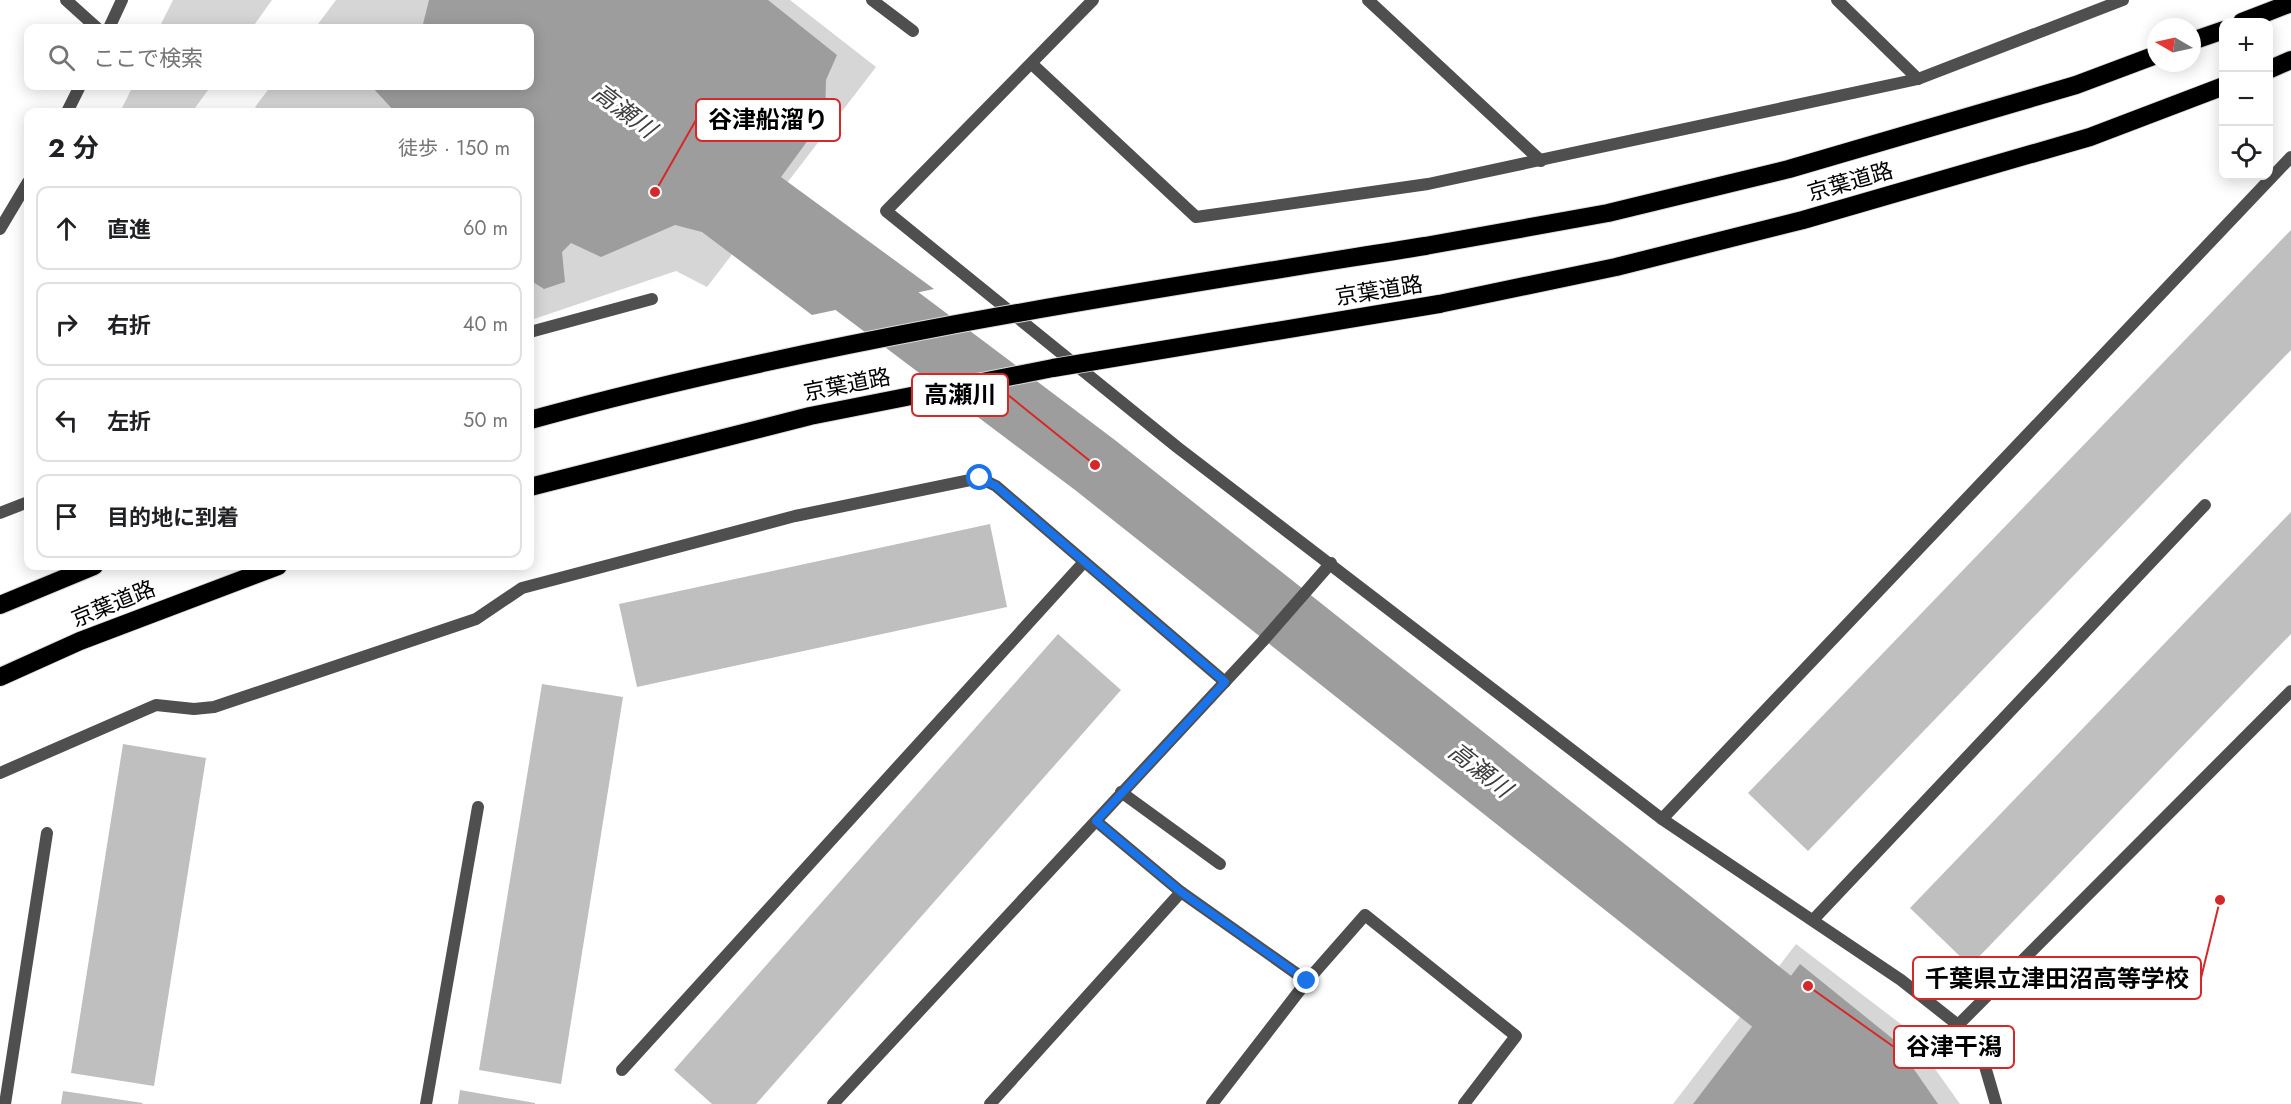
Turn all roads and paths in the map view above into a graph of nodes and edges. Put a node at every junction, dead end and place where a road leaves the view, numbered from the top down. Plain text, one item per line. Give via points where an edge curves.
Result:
1 (66, 0) edge
2 (122, 0) edge
3 (872, 0) edge
4 (1093, 0) edge
5 (1368, 0) edge
6 (1837, 0) edge
7 (2123, 0) edge
8 (2291, 3) edge
9 (2252, 18) edge
10 (93, 24) edge
11 (111, 24) edge
12 (913, 31) dead end
13 (2219, 31) edge
14 (2201, 38) edge
15 (2147, 58) edge
16 (2291, 60) edge
17 (1032, 64) junction
18 (2273, 68) edge
19 (1918, 79) junction
20 (2219, 88) edge
21 (78, 90) edge
22 (69, 108) edge
23 (2291, 157) edge
24 (1541, 160) junction
25 (24, 189) edge
26 (0, 229) edge
27 (652, 299) dead end
28 (534, 331) edge
29 (534, 419) edge
30 (534, 485) edge
31 (24, 503) edge
32 (2205, 505) dead end
33 (0, 513) edge
34 (1084, 562) junction
35 (1331, 563) junction
36 (84, 570) edge
37 (267, 570) edge
38 (0, 605) edge
39 (0, 677) edge
40 (1225, 682) junction
41 (2291, 691) edge
42 (0, 773) edge
43 (1121, 792) junction
44 (478, 807) dead end
45 (1662, 819) junction
46 (1096, 821) junction
47 (47, 833) dead end
48 (1220, 864) dead end
49 (1181, 892) junction
50 (1813, 920) junction
51 (1307, 981) junction
52 (1958, 1025) junction
53 (622, 1070) dead end
54 (4, 1104) edge
55 (426, 1104) edge
56 (833, 1104) edge
57 (990, 1104) edge
58 (1212, 1104) edge
59 (1464, 1104) edge
60 (1996, 1104) edge

1 - 10 street
2 - 11 street
3 - 12 street
4 - 17 street
5 - 24 street
6 - 19 street
7 - 19 street
8 - 9 highway
13 - 14 highway
15 - 29 highway, 京葉道路, bridge via 2076,85 1790,169 1608,213 1042,308 791,357
16 - 18 highway
17 - 24 street via 1196,217 1428,184
17 - 35 street via 886,212 1177,447
19 - 24 street
20 - 30 highway, 京葉道路, bridge via 2090,136 1803,220 1616,267 1439,304 1053,368 810,416
21 - 22 street
23 - 45 street
25 - 26 street
27 - 28 street
31 - 33 street
32 - 50 street
34 - 40 street
34 - 42 street via 996,486 980,478 795,516 522,588 476,619 214,707 156,705
34 - 53 street
35 - 40 street
35 - 45 street
36 - 38 highway, 京葉道路
37 - 39 highway, 京葉道路 via 80,641
40 - 43 street
41 - 52 street
43 - 46 street
43 - 48 street
44 - 55 street
45 - 50 street
46 - 49 street
46 - 56 street
47 - 54 street
49 - 51 street
49 - 57 street
50 - 52 street via 1901,980
51 - 58 street
51 - 59 street via 1365,915 1516,1036
52 - 60 street via 1983,1056

